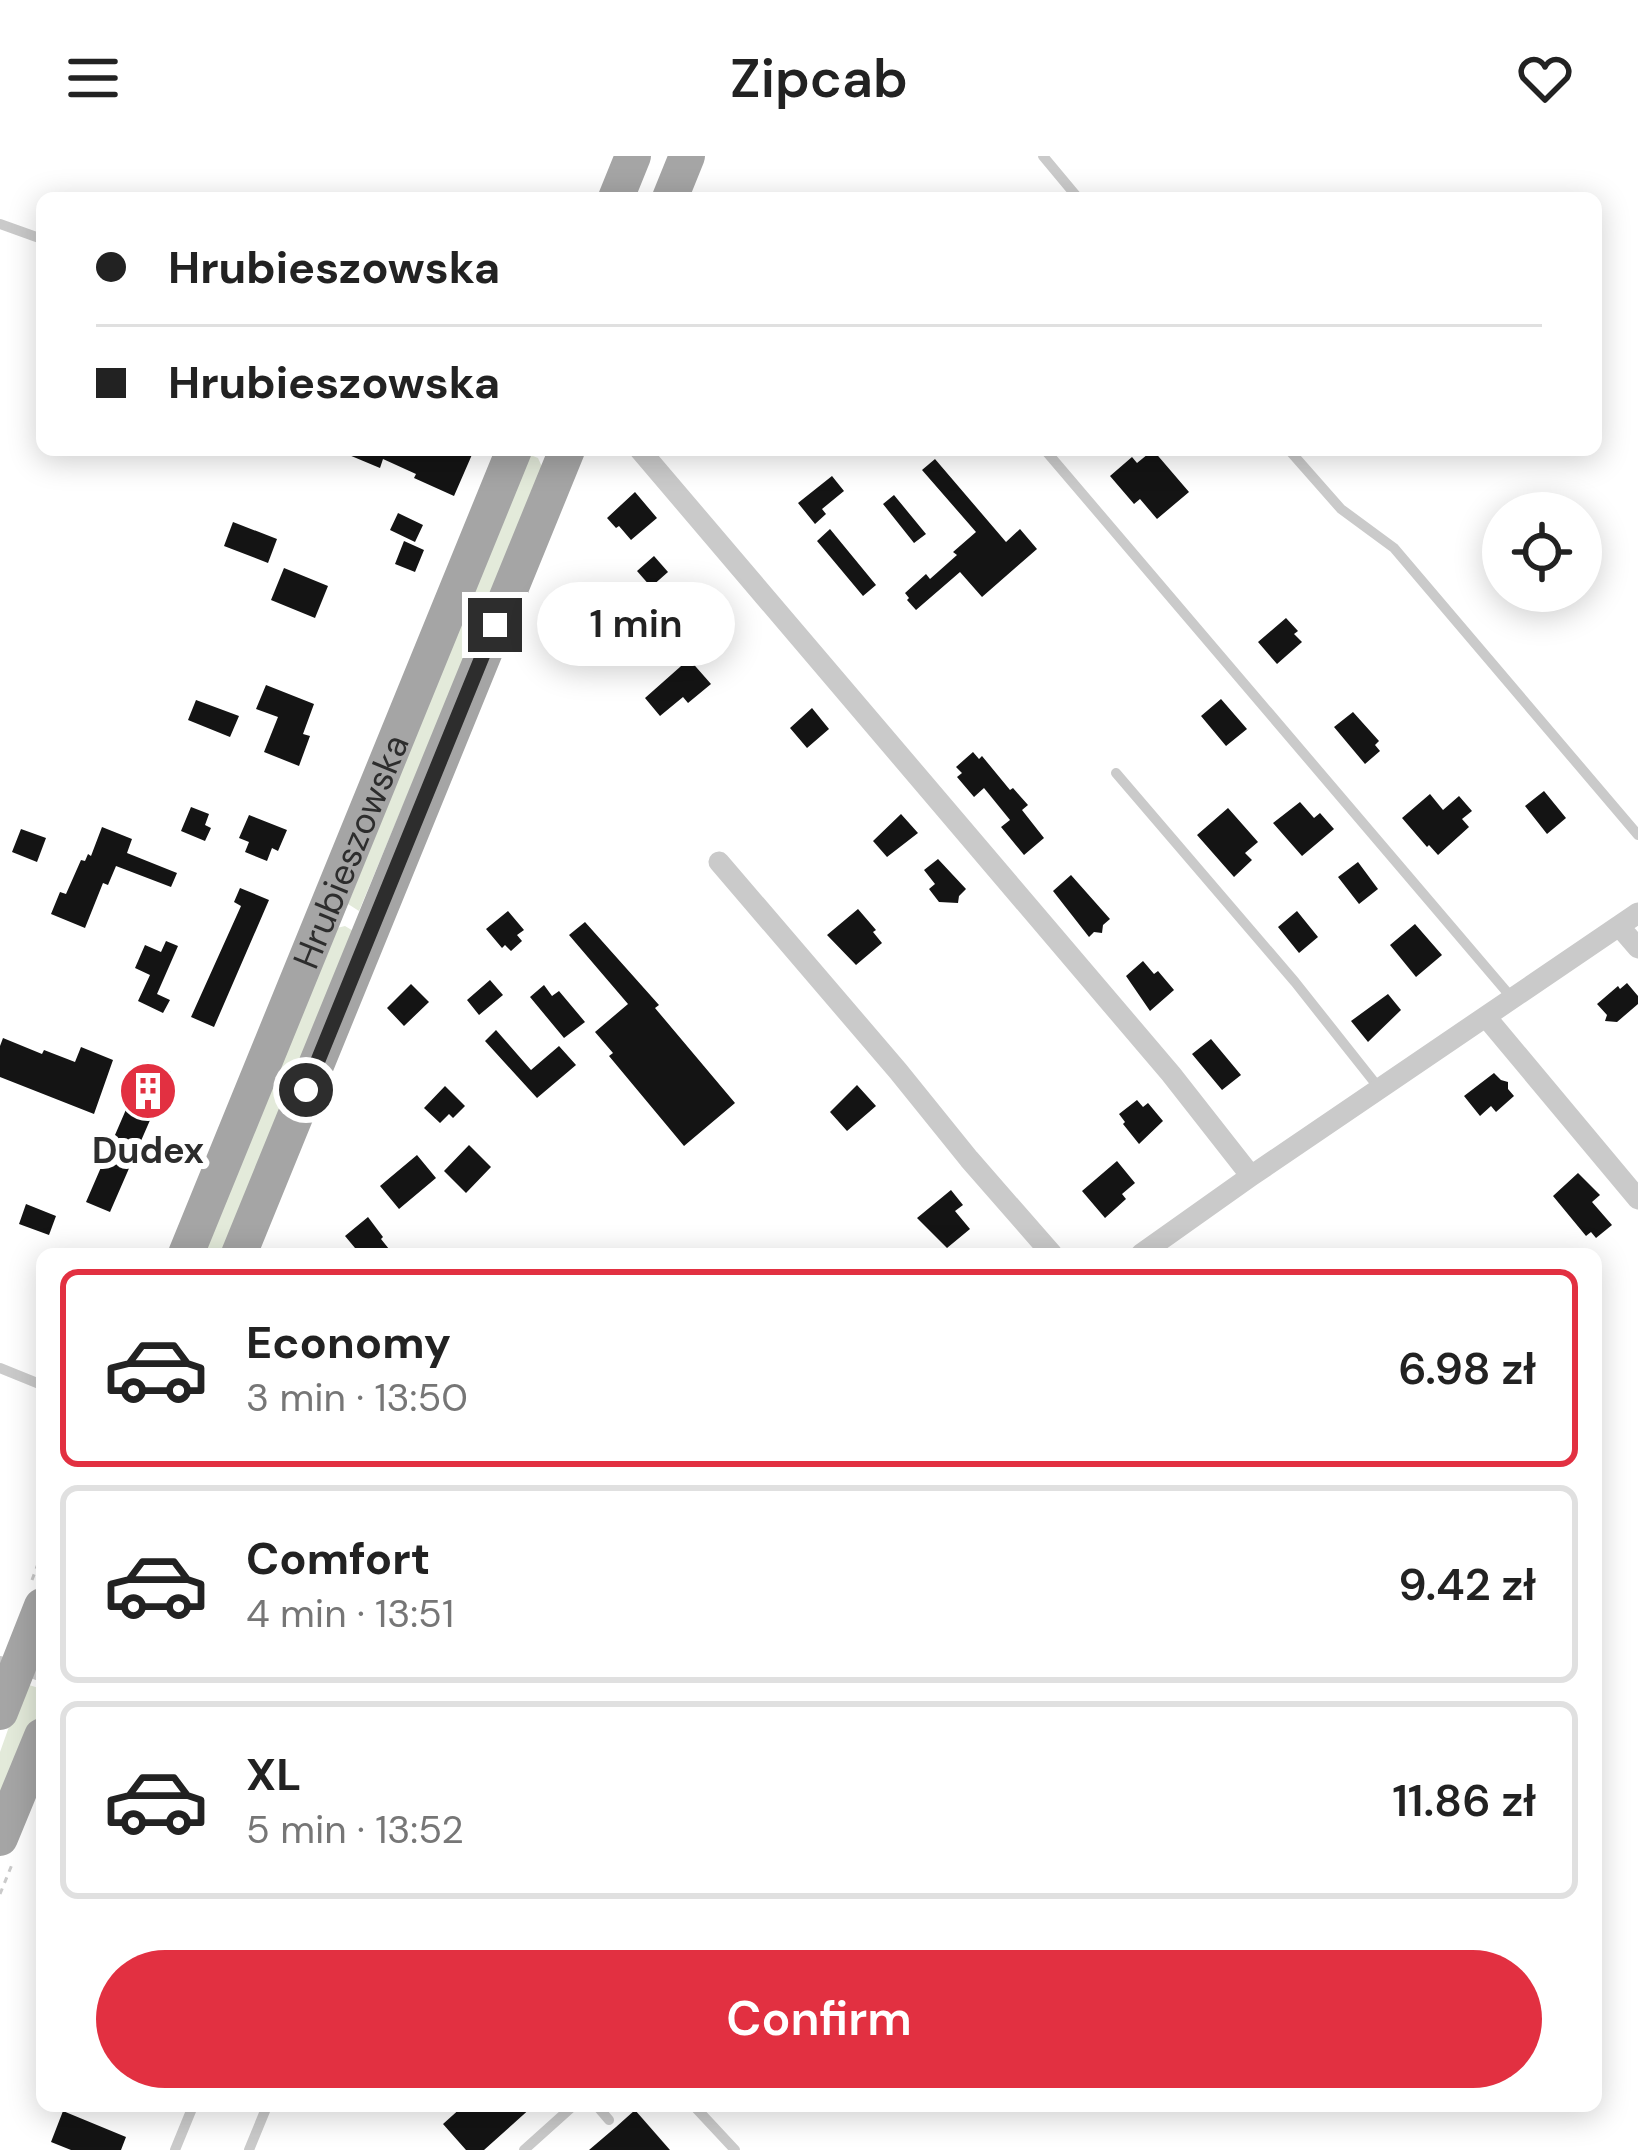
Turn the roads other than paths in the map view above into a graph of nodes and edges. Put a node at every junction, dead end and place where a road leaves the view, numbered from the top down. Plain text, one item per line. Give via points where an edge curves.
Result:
1 (633, 156) edge
2 (686, 156) edge
3 (1043, 156) edge
4 (618, 192) edge
5 (672, 192) edge
6 (1073, 192) edge
7 (0, 224) edge
8 (36, 237) edge
9 (512, 456) edge
10 (562, 456) edge
11 (645, 456) edge
12 (1051, 456) edge
13 (1294, 456) edge
14 (1116, 773) dead end
15 (1638, 835) edge
16 (719, 862) dead end
17 (327, 907) junction
18 (1628, 919) edge
19 (372, 926) junction
20 (1638, 948) edge
21 (1513, 998) junction
22 (1486, 1017) junction
23 (1380, 1089) junction
24 (1251, 1176) junction
25 (1638, 1199) edge
26 (188, 1248) edge
27 (241, 1248) edge
28 (1047, 1248) edge
29 (1149, 1248) edge
30 (0, 1368) edge
31 (36, 1383) edge
32 (36, 1623) edge
33 (20, 1668) edge
34 (0, 1712) edge
35 (36, 1751) edge
36 (0, 1838) edge
37 (191, 2112) edge
38 (265, 2112) edge
39 (567, 2112) edge
40 (603, 2112) edge
41 (700, 2112) edge
42 (610, 2120) dead end
43 (175, 2150) edge
44 (249, 2150) edge
45 (524, 2150) edge
46 (735, 2150) edge

1 - 4 main road
2 - 5 main road
3 - 6 lane
7 - 8 lane
9 - 17 main road, Hrubieszowska
10 - 19 main road, Hrubieszowska
11 - 24 street
12 - 21 lane
13 - 15 lane via 1341,509 1394,548
14 - 23 lane
16 - 28 street
17 - 19 main road
17 - 26 main road, Hrubieszowska
18 - 20 street
18 - 21 street
19 - 27 main road, Hrubieszowska
21 - 22 street
22 - 23 street
22 - 25 street
23 - 24 street
24 - 29 street
30 - 31 lane
32 - 33 main road
33 - 34 main road
35 - 36 main road
37 - 43 lane
38 - 44 lane
39 - 45 lane
40 - 42 lane
41 - 46 lane

